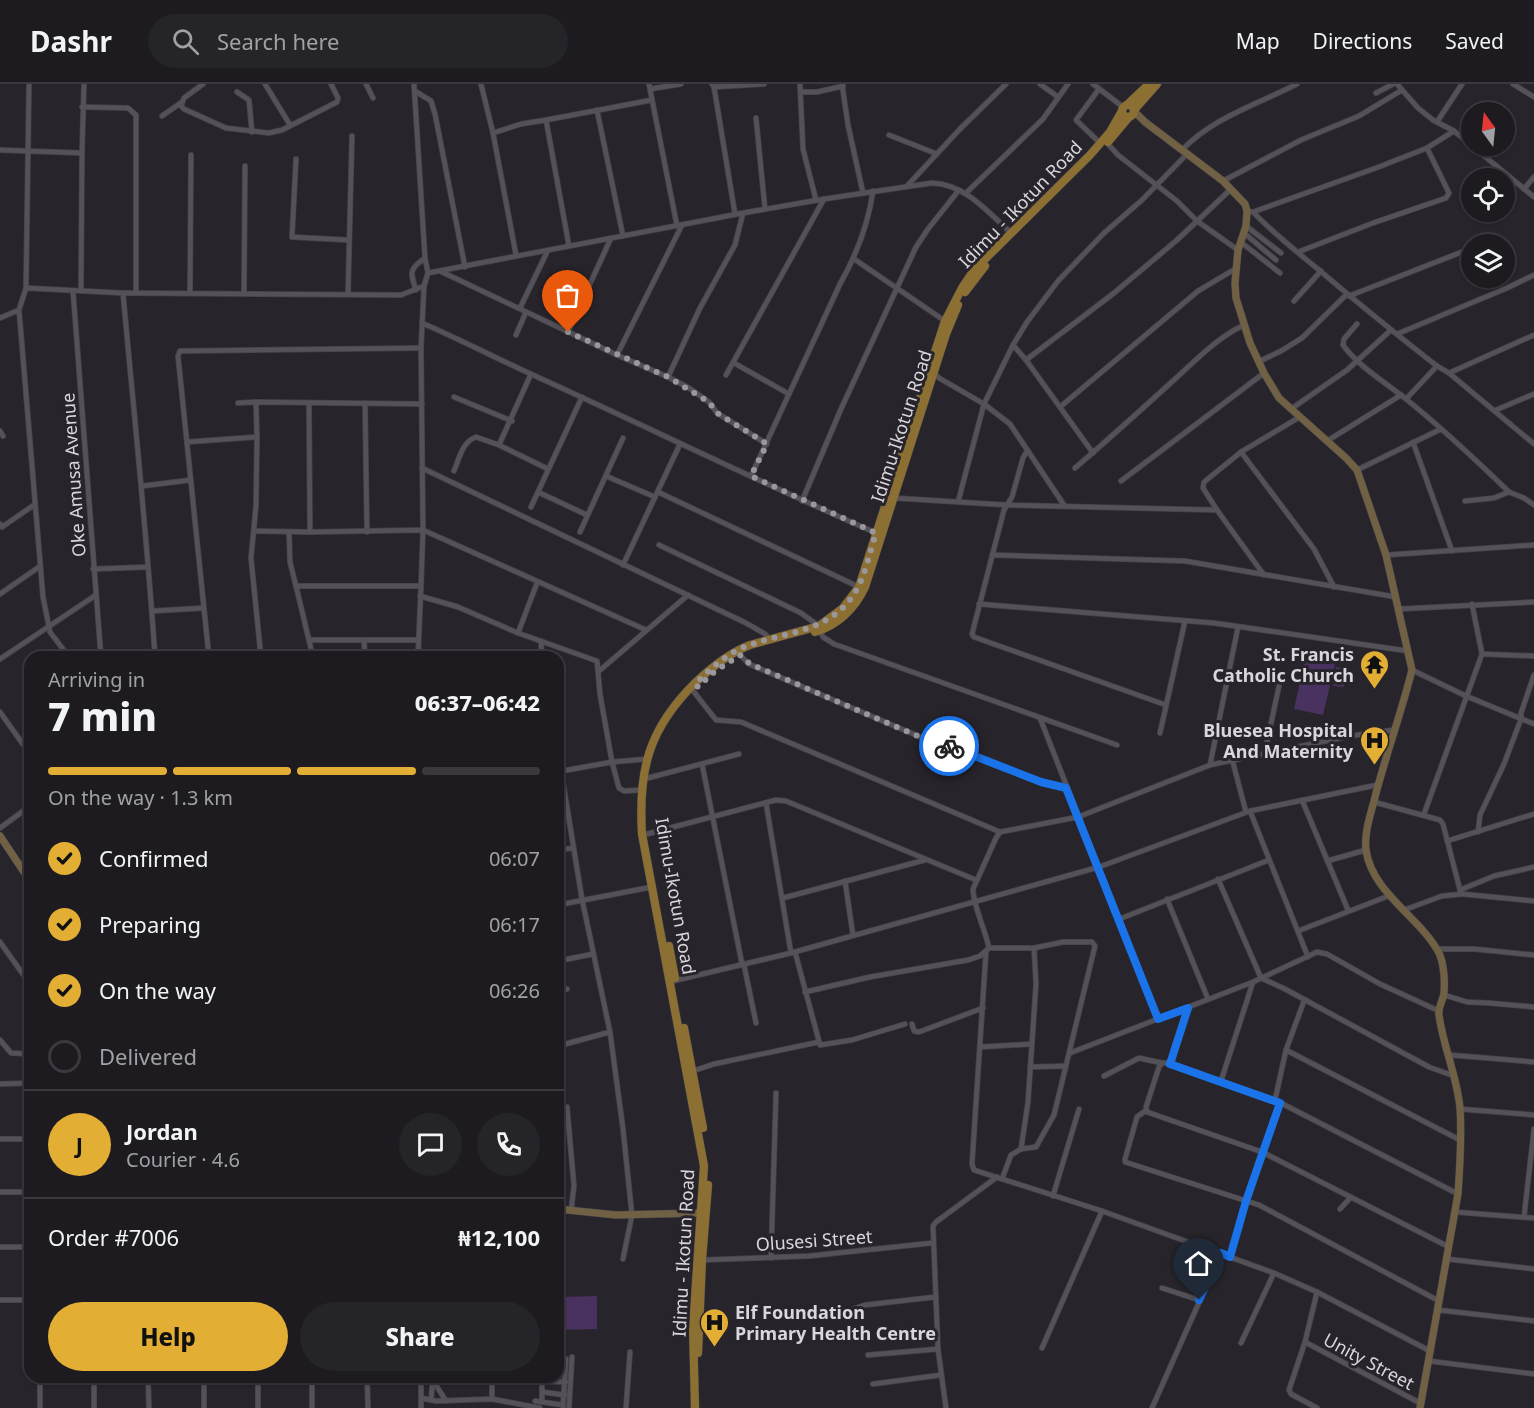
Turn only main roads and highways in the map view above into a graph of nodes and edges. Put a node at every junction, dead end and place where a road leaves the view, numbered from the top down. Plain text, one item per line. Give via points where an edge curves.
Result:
1 (1148, 84) edge
2 (1157, 84) edge
3 (1129, 111) junction
4 (1104, 143) junction
5 (932, 371) junction
6 (820, 628) junction
7 (696, 688) junction
8 (673, 981) junction
9 (699, 1260) junction
10 (697, 1408) edge

1 - 3 main road, Idimu-Ikotun Road
2 - 3 main road, Idimu-Ikotun Road
3 - 4 main road, Idimu-Ikotun Road
4 - 5 main road, Idimu-Ikotun Road via 972,282 953,316
4 - 5 main road, Idimu - Ikotun Road via 970,275 945,321
5 - 6 main road, Idimu - Ikotun Road via 859,586 843,608
5 - 6 main road, Idimu-Ikotun Road via 861,597 842,618
6 - 7 main road, Idimu-Ikotun Road via 740,655
6 - 7 main road, Idimu - Ikotun Road via 740,649 719,662
7 - 8 main road, Idimu-Ikotun Road via 660,736 648,778 647,834
7 - 8 main road, Idimu - Ikotun Road via 673,706 655,735 642,790 642,834
8 - 9 main road, Idimu - Ikotun Road via 703,1153
8 - 9 main road, Idimu-Ikotun Road via 709,1168
9 - 10 main road, Idimu-Ikotun Road

